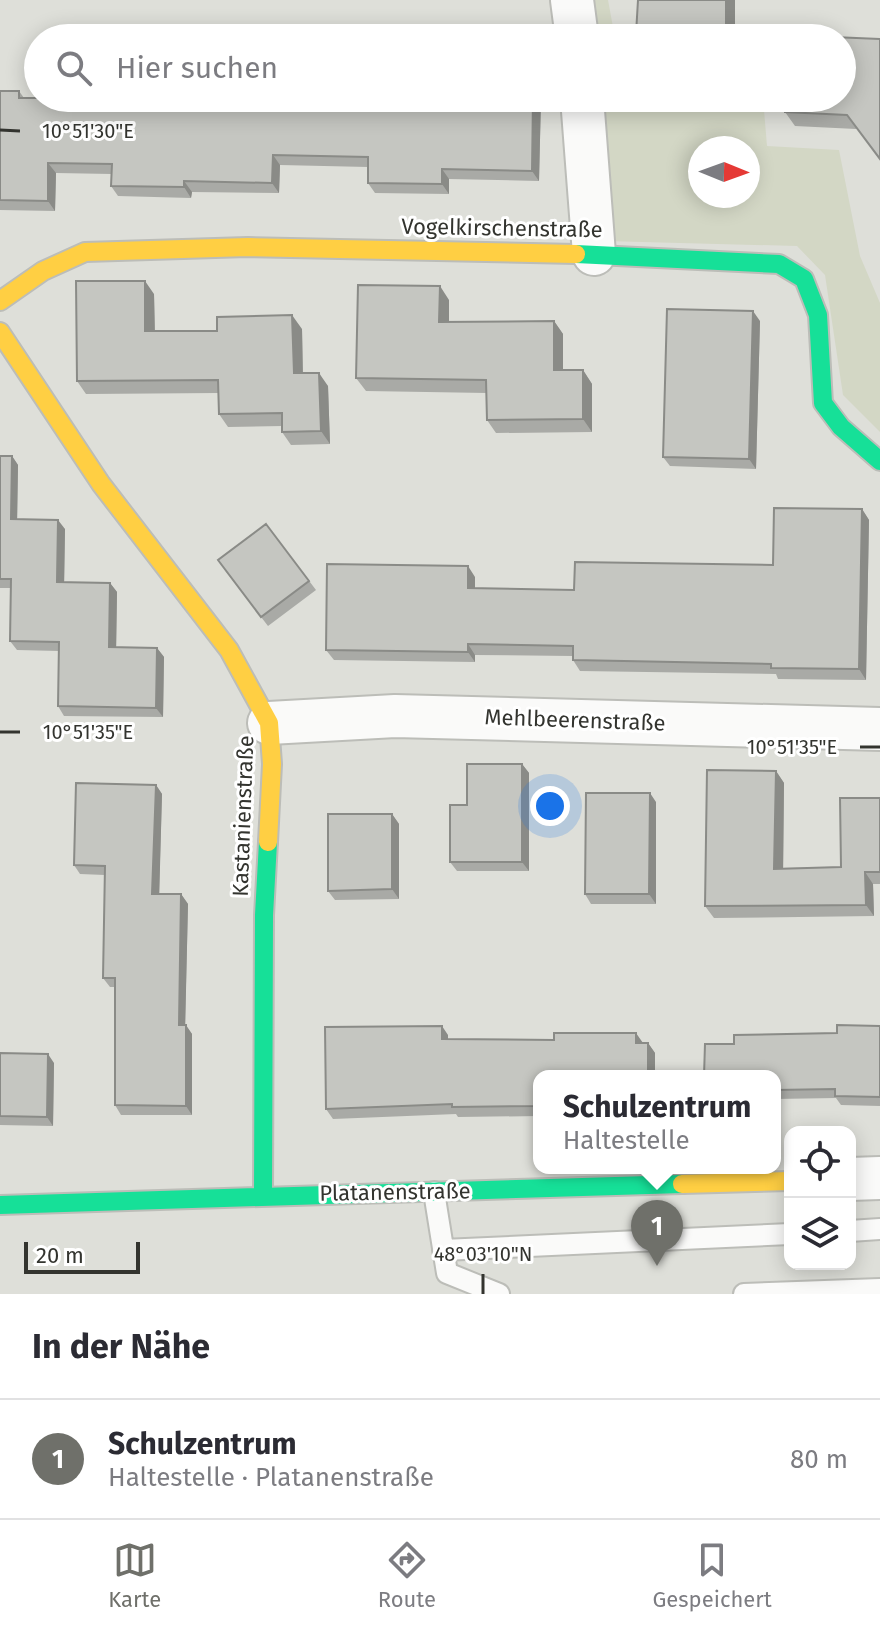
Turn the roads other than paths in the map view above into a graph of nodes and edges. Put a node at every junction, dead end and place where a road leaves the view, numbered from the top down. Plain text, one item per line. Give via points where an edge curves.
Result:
1 (572, 0) edge
2 (575, 24) edge
3 (583, 112) edge
4 (594, 254) junction
5 (0, 301) edge
6 (0, 332) edge
7 (880, 461) edge
8 (269, 723) junction
9 (880, 729) edge
10 (880, 1178) edge
11 (856, 1179) edge
12 (784, 1181) edge
13 (434, 1192) junction
14 (263, 1194) junction
15 (0, 1205) edge
16 (880, 1229) edge
17 (856, 1231) edge
18 (784, 1234) edge
19 (443, 1250) junction
20 (880, 1289) edge
21 (499, 1294) edge
22 (744, 1294) edge

1 - 2 street
3 - 4 street
4 - 5 street, Vogelkirschenstraße via 248,247 85,252 43,271
4 - 7 street, Vogelkirschenstraße via 779,264 804,279 818,315 823,403
6 - 8 street, Kastanienstraße via 101,484 229,650
8 - 9 street, Mehlbeerenstraße via 395,716
8 - 14 street, Kastanienstraße
10 - 11 street
12 - 13 street, Platanenstraße
13 - 14 street, Platanenstraße
13 - 19 lane
14 - 15 street, Platanenstraße
16 - 17 lane
18 - 19 lane
19 - 21 lane via 447,1273
20 - 22 lane

